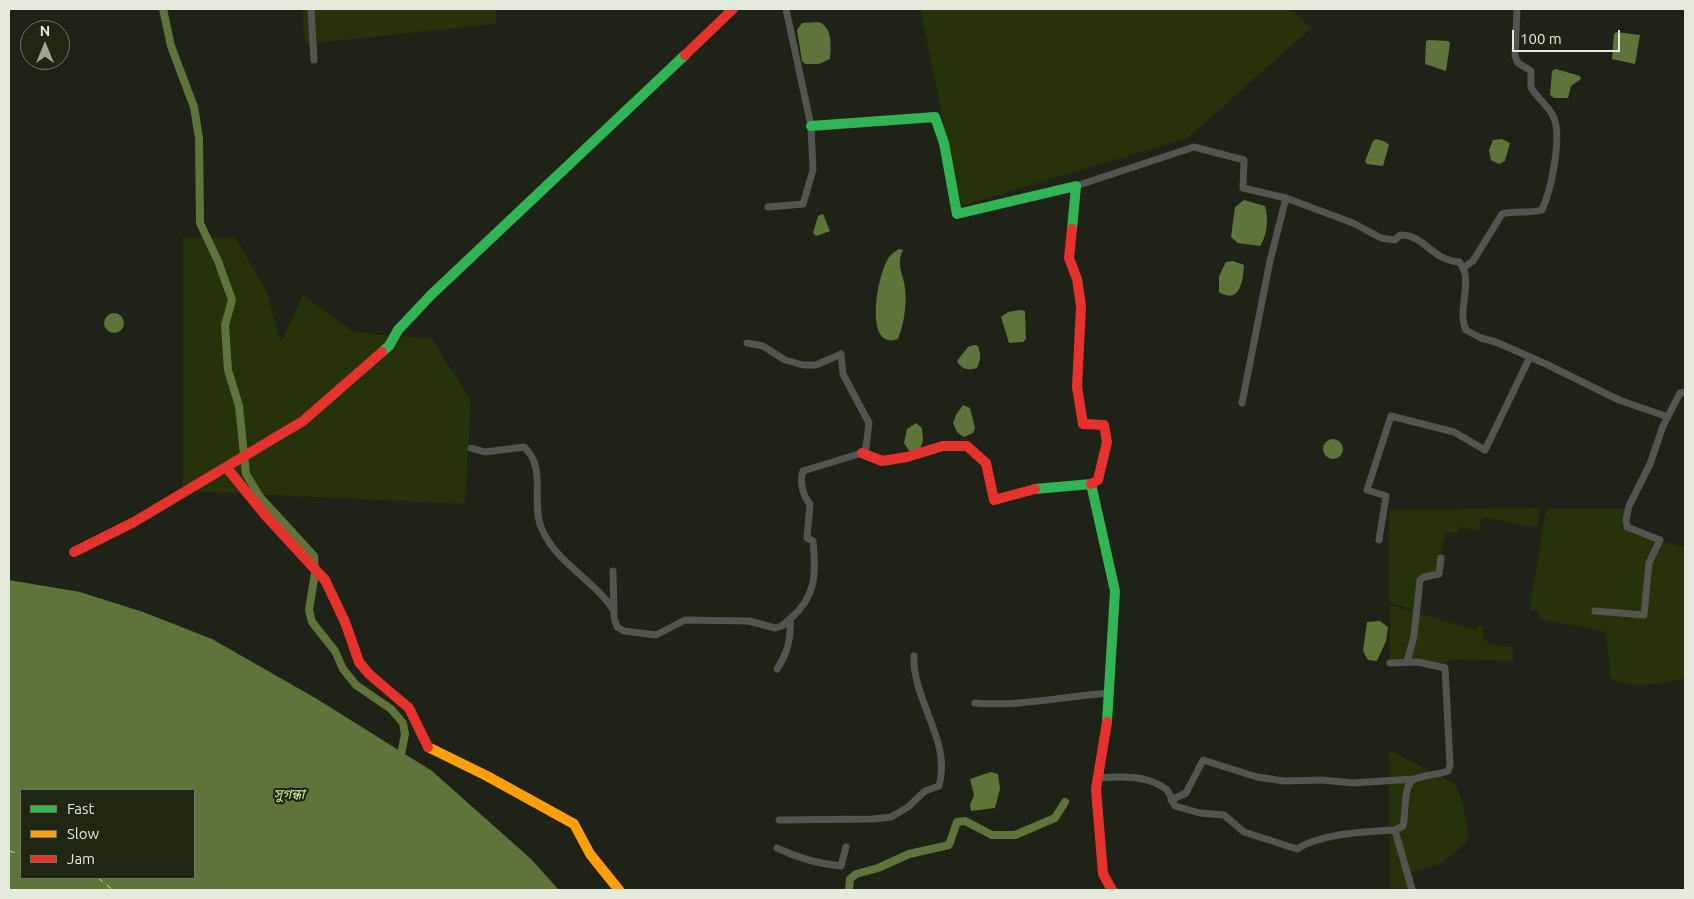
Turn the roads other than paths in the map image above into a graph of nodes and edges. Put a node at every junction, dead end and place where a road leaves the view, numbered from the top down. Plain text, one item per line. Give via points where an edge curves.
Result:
1 (311, 9) edge
2 (733, 9) edge
3 (786, 9) edge
4 (1517, 9) edge
5 (314, 60) dead end
6 (811, 126) junction
7 (1076, 186) junction
8 (1286, 198) junction
9 (768, 207) dead end
10 (1463, 268) junction
11 (747, 344) dead end
12 (1530, 357) junction
13 (1685, 392) edge
14 (1242, 403) dead end
15 (1668, 418) junction
16 (470, 448) dead end
17 (862, 453) junction
18 (226, 466) junction
19 (1091, 484) junction
20 (1379, 540) dead end
21 (74, 552) dead end
22 (1441, 558) dead end
23 (613, 570) dead end
24 (614, 611) junction
25 (1595, 611) dead end
26 (790, 619) junction
27 (914, 656) dead end
28 (1407, 662) junction
29 (1390, 663) dead end
30 (777, 668) dead end
31 (1110, 693) junction
32 (975, 703) dead end
33 (1098, 778) junction
34 (1414, 779) junction
35 (1171, 800) junction
36 (779, 820) dead end
37 (1395, 830) junction
38 (846, 847) dead end
39 (777, 848) dead end
40 (619, 890) edge
41 (1112, 890) edge
42 (1412, 890) edge

1 - 5 street
2 - 18 street via 431,295 398,330 389,346 303,421
3 - 6 street
4 - 10 street via 1515,56 1518,63 1531,71 1531,87 1548,106 1557,129 1552,180 1542,210 1502,214 1473,261
6 - 7 street via 935,117 944,143 957,214
6 - 9 street via 813,170 803,204
7 - 8 street via 1194,147 1244,160 1243,188
7 - 19 street via 1069,258 1077,279 1080,306 1077,387 1083,424 1104,425 1107,442 1098,480
8 - 10 street via 1354,223 1381,238 1395,240 1400,235 1408,235 1418,239 1435,255 1459,262
8 - 14 street
10 - 12 street via 1462,319 1466,330
11 - 17 street via 763,346 785,360 803,365 816,365 842,354 843,374 869,423 866,448
12 - 15 street via 1619,400
12 - 20 street via 1485,450 1454,432 1391,416 1367,490 1386,496
13 - 15 street via 1680,393
15 - 25 street via 1629,506 1626,520 1627,526 1660,540 1649,563 1644,615
16 - 24 street via 485,452 524,447 532,454 540,524 546,539 565,562 600,592
17 - 19 street via 882,461 907,458 943,446 967,446 986,463 994,500 1050,486
17 - 26 street via 803,471 805,498 810,504 807,538 813,541 816,570 802,609
18 - 21 street via 134,522
18 - 40 street via 260,509 325,580 346,622 359,662 368,674 409,708 428,747 574,824 590,854
19 - 31 street via 1115,591
22 - 28 street via 1439,574 1420,580 1414,636
23 - 24 street
24 - 26 street via 617,628 656,635 685,620 750,621 775,628
26 - 30 street via 791,637 787,653
27 - 36 street via 913,671 940,756 942,774 939,786 925,791 891,817
28 - 29 street
28 - 34 street via 1444,668 1450,748 1448,771
31 - 32 street via 1027,704
31 - 33 street
33 - 35 street via 1116,776 1143,780 1166,789
33 - 41 street via 1097,814 1103,874
34 - 35 street via 1353,783 1284,781 1257,777 1203,760 1186,793
34 - 37 street via 1407,791 1402,826
35 - 37 street via 1175,806 1224,815 1244,832 1297,849 1315,840
37 - 42 street
38 - 39 street via 841,866 804,860

